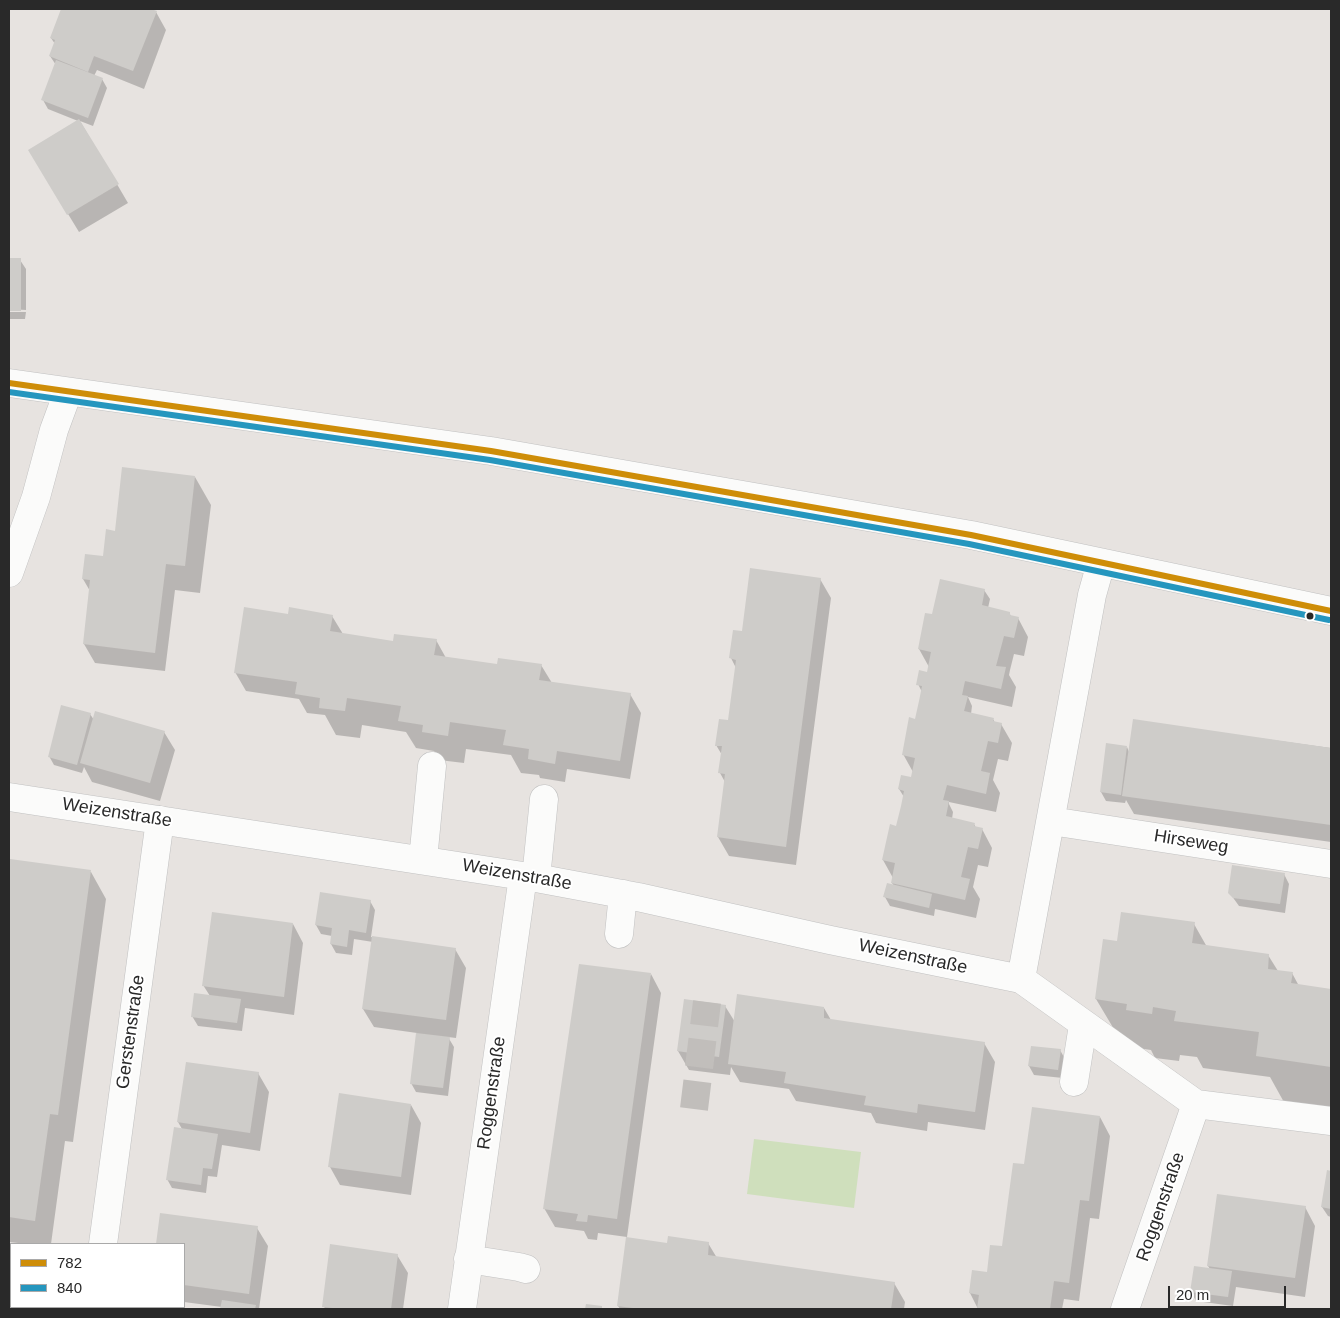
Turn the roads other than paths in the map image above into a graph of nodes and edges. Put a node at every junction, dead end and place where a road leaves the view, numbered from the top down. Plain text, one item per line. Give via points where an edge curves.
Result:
1 (9, 383) edge
2 (68, 392) junction
3 (1101, 563) junction
4 (9, 573) edge
5 (1331, 611) edge
6 (432, 766) dead end
7 (9, 797) edge
8 (544, 799) dead end
9 (160, 820) junction
10 (1051, 821) junction
11 (423, 860) junction
12 (1331, 864) edge
13 (529, 877) junction
14 (623, 894) junction
15 (619, 934) dead end
16 (1020, 979) junction
17 (1083, 1025) junction
18 (1074, 1082) dead end
19 (1196, 1104) junction
20 (1331, 1122) edge
21 (103, 1243) edge
22 (468, 1259) junction
23 (526, 1270) dead end
24 (462, 1309) edge
25 (1125, 1309) edge

1 - 2 street
2 - 3 street via 501,452 972,535
2 - 4 street
3 - 5 street
3 - 10 street via 1092,595
6 - 11 street
7 - 9 street, Weizenstraße
8 - 13 street, Roggenstraße
9 - 11 street, Weizenstraße
9 - 21 street, Gerstenstraße
10 - 12 street, Hirseweg
10 - 16 street
11 - 13 street, Weizenstraße
13 - 14 street, Weizenstraße
13 - 22 street, Roggenstraße
14 - 15 street
14 - 16 street, Weizenstraße
16 - 17 street, Weizenstraße
17 - 18 street
17 - 19 street, Weizenstraße
19 - 20 street, Weizenstraße
19 - 25 street, Roggenstraße
22 - 23 street
22 - 24 street, Roggenstraße

